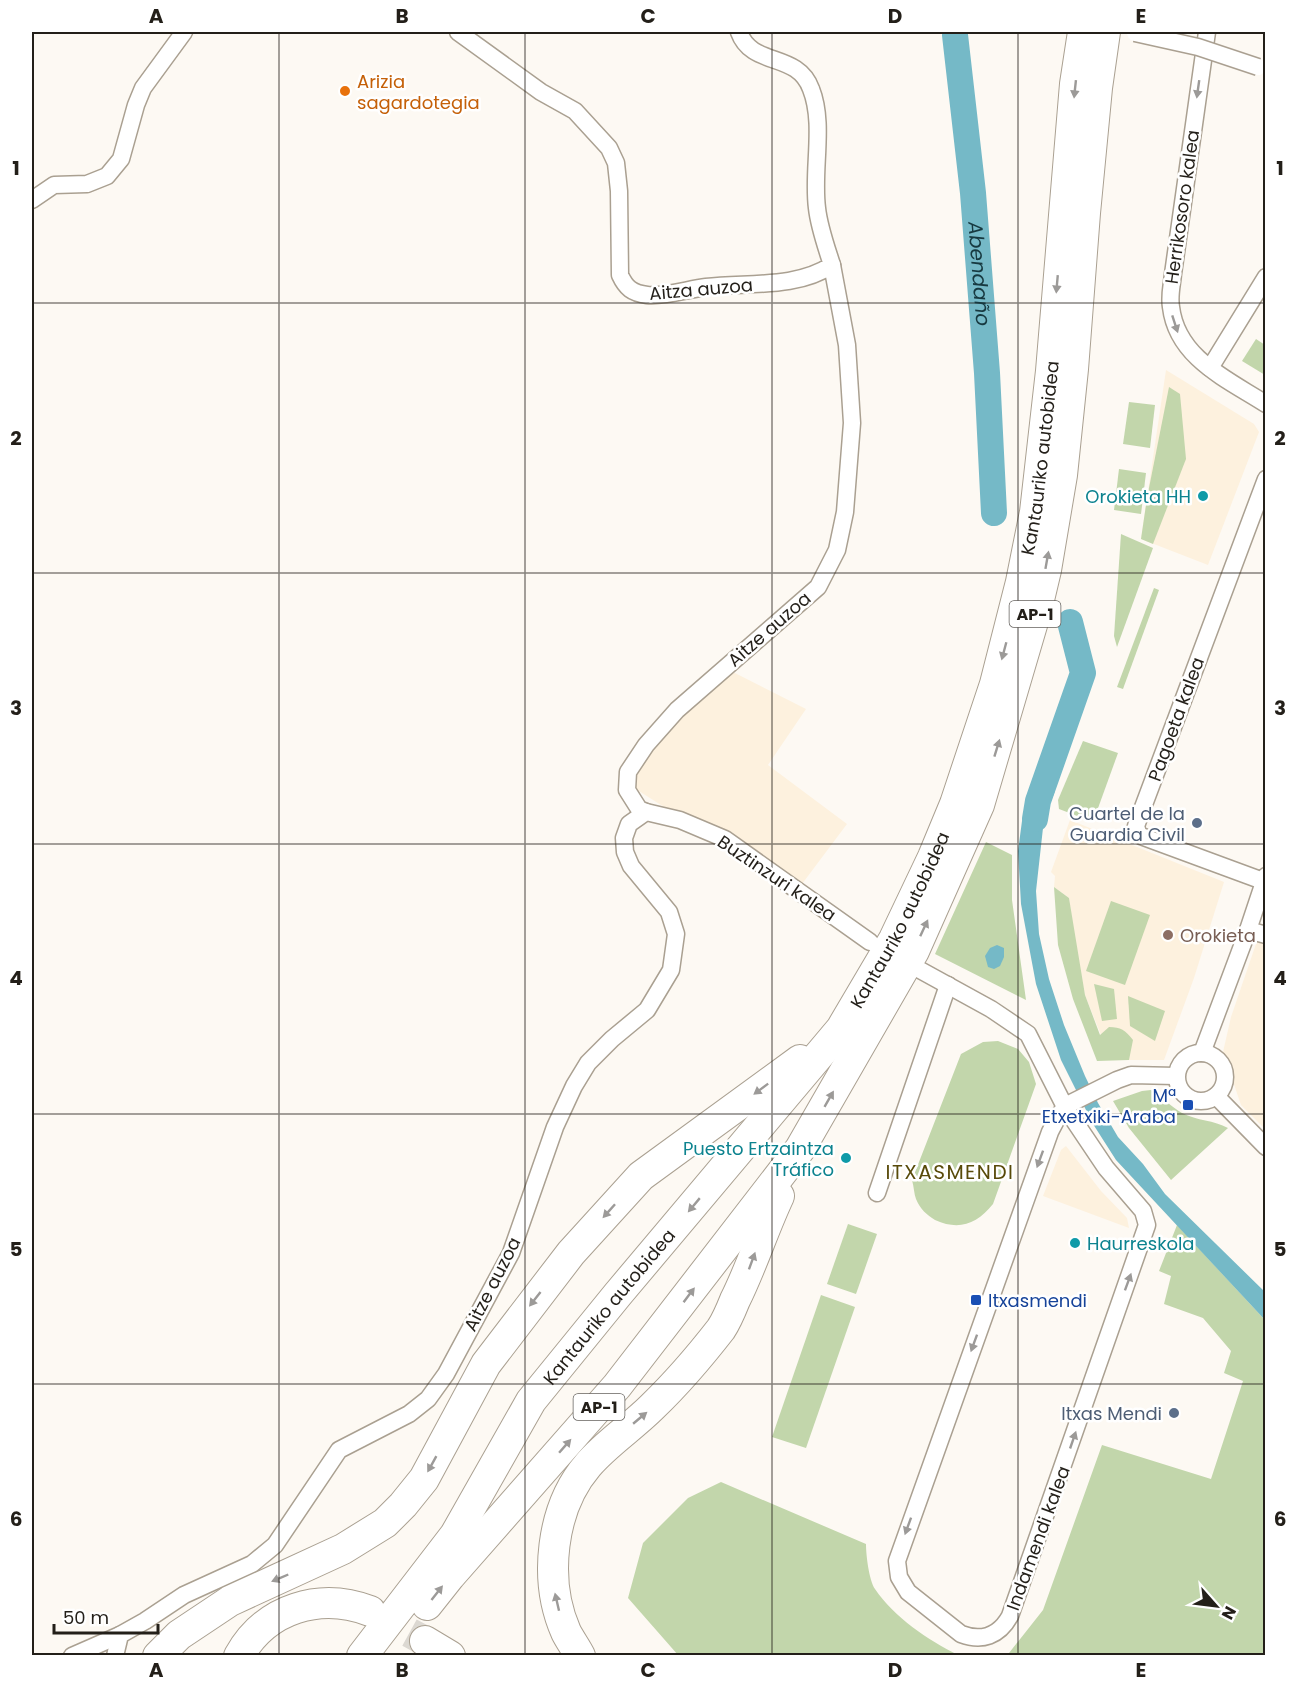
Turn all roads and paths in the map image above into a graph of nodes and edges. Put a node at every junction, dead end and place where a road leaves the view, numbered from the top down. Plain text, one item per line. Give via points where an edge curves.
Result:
1 (184, 32) edge
2 (458, 32) edge
3 (739, 32) edge
4 (1083, 32) edge
5 (1105, 32) edge
6 (1129, 32) edge
7 (1207, 32) edge
8 (1262, 68) edge
9 (32, 200) edge
10 (832, 265) junction
11 (1266, 277) edge
12 (1210, 368) junction
13 (1266, 404) edge
14 (1266, 479) edge
15 (646, 812) junction
16 (1264, 879) edge
17 (1248, 930) junction
18 (1266, 935) edge
19 (870, 942) dead end
20 (920, 970) dead end
21 (948, 985) junction
22 (841, 1029) junction
23 (1202, 1053) junction
24 (1176, 1076) junction
25 (1216, 1096) junction
26 (1065, 1107) junction
27 (1266, 1147) edge
28 (800, 1149) junction
29 (877, 1193) dead end
30 (370, 1611) tunnel mouth
31 (120, 1635) junction
32 (72, 1656) edge
33 (115, 1656) edge
34 (158, 1656) edge
35 (239, 1656) edge
36 (362, 1656) edge
37 (388, 1656) edge
38 (580, 1656) edge

1 - 9 street via 143,88 121,159 107,176 87,184 54,185
2 - 10 street, Aitza auzoa via 541,93 575,111 609,148 616,163 619,191 620,275 632,292 649,296 709,286 771,283 819,274
3 - 10 street via 752,51 790,65 811,88 816,114 817,206
4 -> 22 highway, Kantauriko autobidea / AP-1 via 1035,512 1010,626 995,684 951,814 894,939
28 -> 5 highway, Kantauriko autobidea / AP-1 via 914,951 952,868 979,805 1037,608 1062,475
6 - 8 street, bridge via 1198,47
7 -> 12 street, Herrikosoro kalea via 1170,306 1184,344
10 - 15 street, Aitze auzoa via 847,345 852,423 845,512 837,550 818,586 677,710 646,745 628,772 627,790 639,809
11 - 12 street
12 - 13 street, Herrikosoro kalea
14 - 16 street, Pagoeta kalea via 1136,826 1141,836
15 - 19 street, Buztinzuri kalea via 680,820 725,839
15 - 31 street, Aitze auzoa via 629,824 624,838 626,852 631,866 669,912 676,934 671,970 647,1010 596,1055 573,1086 511,1252 446,1374 428,1399 409,1414 339,1450 275,1545 252,1564 183,1595
16 - 17 street
17 - 18 street
17 - 23 street
20 - 21 street
21 - 26 street via 1028,1034
21 - 29 street
22 -> 34 highway via 641,1176 571,1253 486,1364 424,1479 385,1523 343,1549 230,1601 179,1635
22 -> 36 highway, Kantauriko autobidea / AP-1 via 531,1401 455,1534
23 - 24 street via 1185,1058
23 - 25 street via 1215,1057 1224,1070 1223,1086
24 - 25 street via 1178,1088 1189,1099 1205,1101
24 - 26 street via 1131,1075
25 - 27 street
26 -> 26 street, Indamendi kalea via 1046,1143 897,1561 898,1577 908,1592 970,1638 990,1636 1010,1616 1147,1225 1143,1211 1106,1168
37 -> 28 highway, Kantauriko autobidea / AP-1 via 450,1576 617,1386
38 -> 28 highway via 566,1632 553,1583 554,1553 565,1504 589,1464 651,1409 723,1326
30 - 35 highway via 332,1602 298,1607 252,1636
31 - 32 street, Aitze auzoa
31 - 33 street

